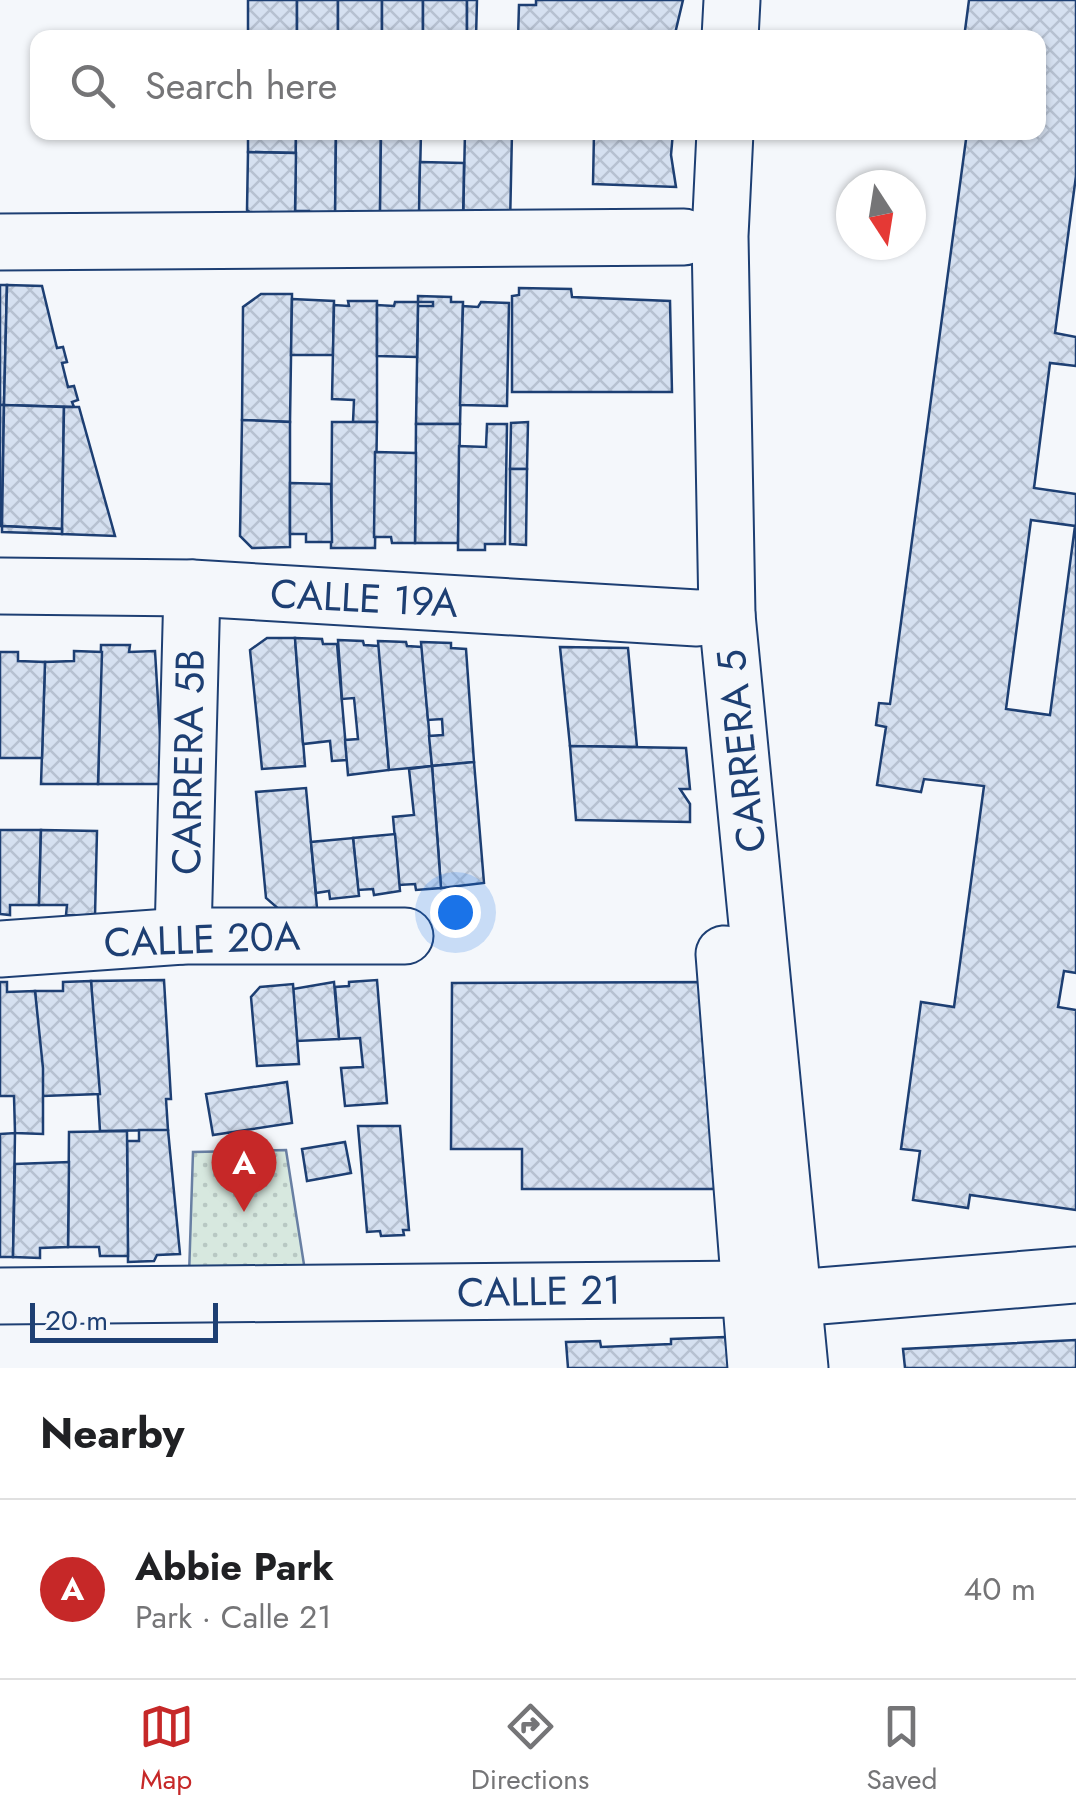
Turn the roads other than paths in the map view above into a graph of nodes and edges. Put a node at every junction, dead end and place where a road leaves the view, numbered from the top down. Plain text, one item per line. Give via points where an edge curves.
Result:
1 (696, 0) edge
2 (732, 0) edge
3 (694, 30) edge
4 (730, 30) edge
5 (689, 140) edge
6 (725, 140) edge
7 (684, 237) junction
8 (0, 242) edge
9 (0, 586) edge
10 (192, 588) junction
11 (712, 617) junction
12 (184, 936) junction
13 (405, 936) dead end
14 (0, 948) edge
15 (1076, 1275) edge
16 (773, 1293) junction
17 (0, 1296) edge
18 (756, 1368) edge
19 (800, 1368) edge

1 - 3 street
2 - 4 street
5 - 7 street, CARRERA 5
6 - 11 street, CARRERA 5
7 - 8 street
7 - 11 street, CARRERA 5
9 - 10 street, CALLE 19A
10 - 11 street, CALLE 19A
10 - 12 street, CARRERA 5B
11 - 16 street, CARRERA 5
12 - 13 street, CALLE 20A
12 - 14 street, CALLE 20A
15 - 16 street, CALLE 21
16 - 17 street, CALLE 21
16 - 18 street, CARRERA 5
16 - 19 street, CARRERA 5

